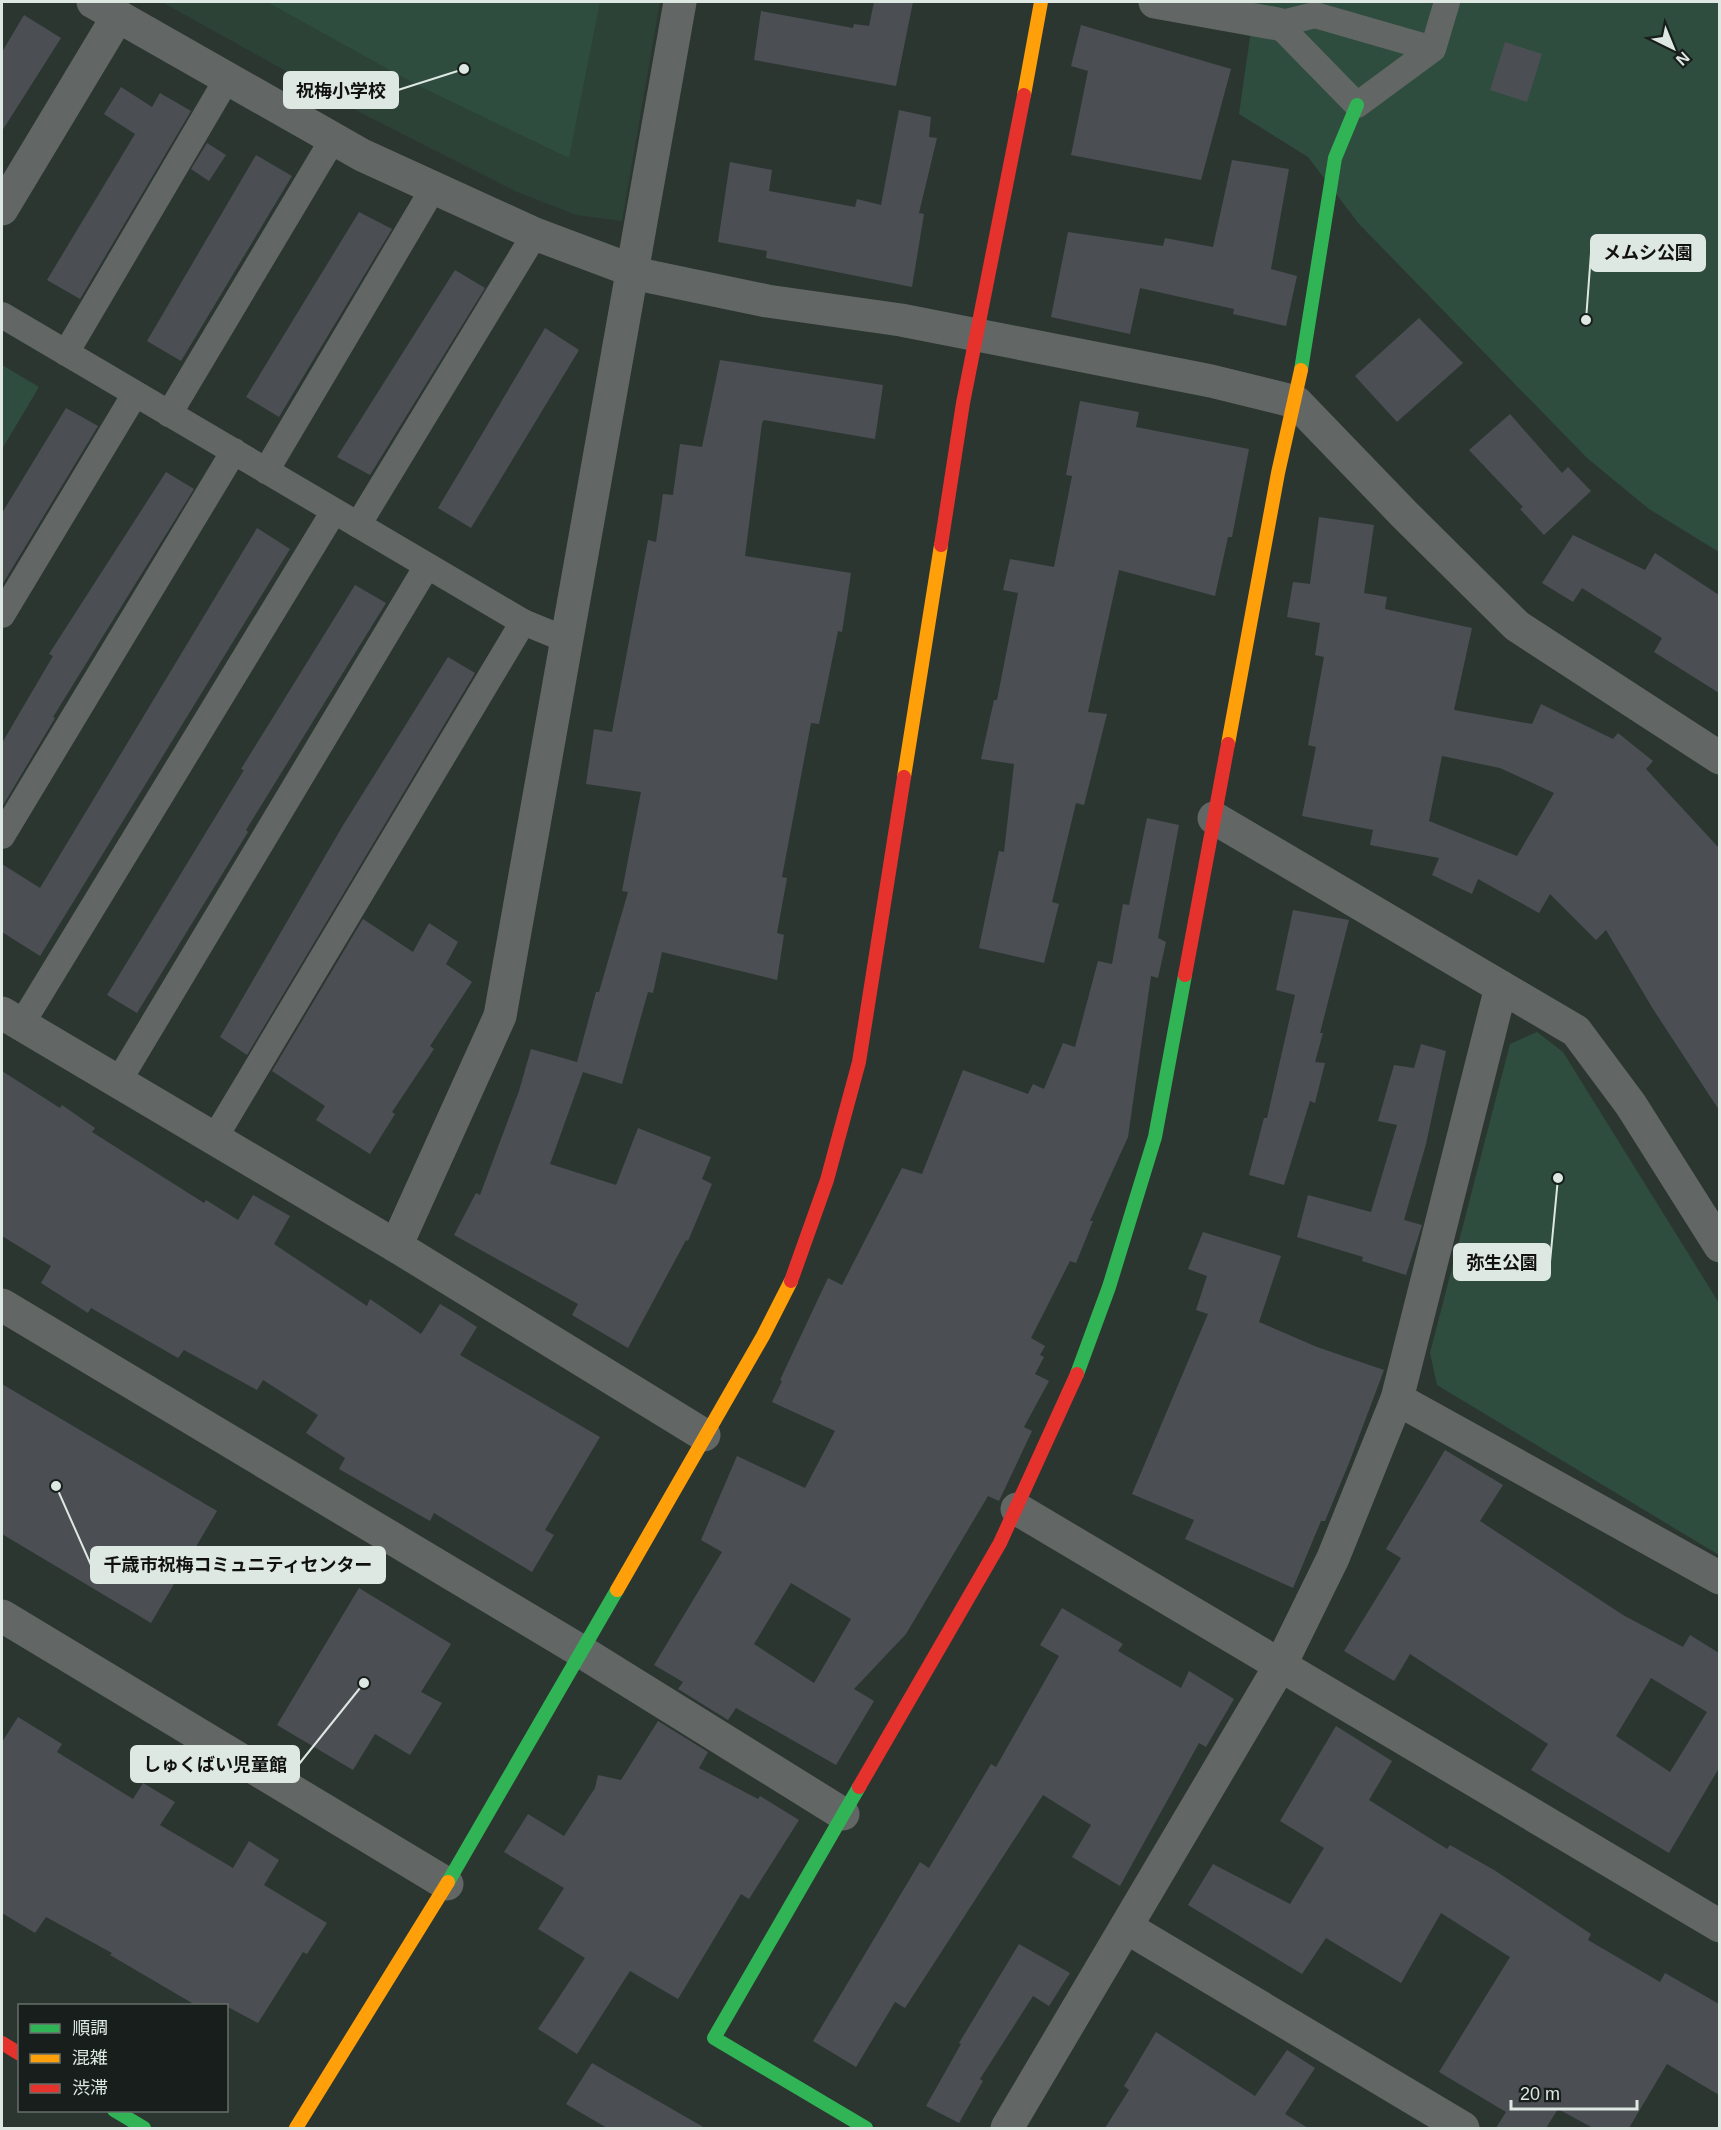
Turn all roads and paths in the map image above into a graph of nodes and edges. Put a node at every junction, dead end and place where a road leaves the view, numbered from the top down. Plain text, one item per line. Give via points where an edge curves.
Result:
1 (680, 2) edge
2 (1041, 2) edge
3 (1155, 2) edge
4 (1447, 2) edge
5 (105, 9) edge
6 (1278, 24) junction
7 (1433, 49) junction
8 (227, 79) junction
9 (1357, 105) junction
10 (333, 139) junction
11 (434, 187) junction
12 (2, 209) edge
13 (535, 234) junction
14 (633, 271) junction
15 (2, 315) edge
16 (978, 336) junction
17 (66, 352) junction
18 (135, 394) junction
19 (1296, 402) junction
20 (170, 414) junction
21 (234, 452) junction
22 (266, 471) junction
23 (334, 511) junction
24 (358, 525) junction
25 (427, 566) junction
26 (2, 615) edge
27 (522, 622) junction
28 (567, 640) junction
29 (1719, 758) edge
30 (1214, 818) junction
31 (2, 836) edge
32 (1501, 987) junction
33 (11, 1019) edge
34 (118, 1082) junction
35 (214, 1138) junction
36 (1714, 1225) edge
37 (396, 1246) junction
38 (2, 1305) edge
39 (1397, 1399) junction
40 (704, 1435) junction
41 (1017, 1509) junction
42 (1719, 1578) edge
43 (2, 1616) edge
44 (579, 1650) junction
45 (1280, 1666) junction
46 (843, 1814) junction
47 (447, 1884) junction
48 (1719, 1926) edge
49 (1126, 1927) junction
50 (2, 2043) edge
51 (18, 2053) edge
52 (117, 2112) edge
53 (144, 2128) edge
54 (296, 2128) edge
55 (866, 2128) edge
56 (1007, 2128) edge
57 (1463, 2128) edge

1 - 14 street
2 - 16 street
3 - 6 street
4 - 7 lane
5 - 8 street
5 - 12 street
6 - 7 lane via 1315,15
6 - 9 lane
7 - 9 lane
8 - 10 street
8 - 17 lane
9 - 19 street via 1335,158
10 - 11 street
10 - 20 lane
11 - 13 street
11 - 22 lane
13 - 14 street
13 - 24 lane
14 - 16 street via 767,301 901,320
14 - 28 street
15 - 17 lane
16 - 19 street via 1211,381
16 - 40 street via 961,415 859,1062 798,1267
17 - 18 lane
18 - 20 lane
18 - 26 lane
19 - 29 street via 1517,626
19 - 30 street via 1278,473
20 - 21 lane
21 - 22 lane
21 - 31 lane
22 - 23 lane
23 - 24 lane
23 - 33 lane
24 - 25 lane
25 - 27 lane
25 - 34 lane
27 - 28 lane
27 - 35 lane
28 - 37 street via 500,1016
30 - 32 street
30 - 41 street via 1155,1137 1125,1239 1077,1374
32 - 36 street via 1576,1032
32 - 39 street
33 - 34 street
34 - 35 street
35 - 37 street
37 - 40 street
38 - 44 street
39 - 42 street
39 - 45 street via 1333,1558
40 - 44 street
41 - 45 street
41 - 46 street
43 - 47 street
44 - 46 street
44 - 47 street
45 - 48 street
45 - 49 street
46 - 55 street via 714,2038
47 - 54 street
49 - 56 street
49 - 57 street
50 - 51 street
52 - 53 street

